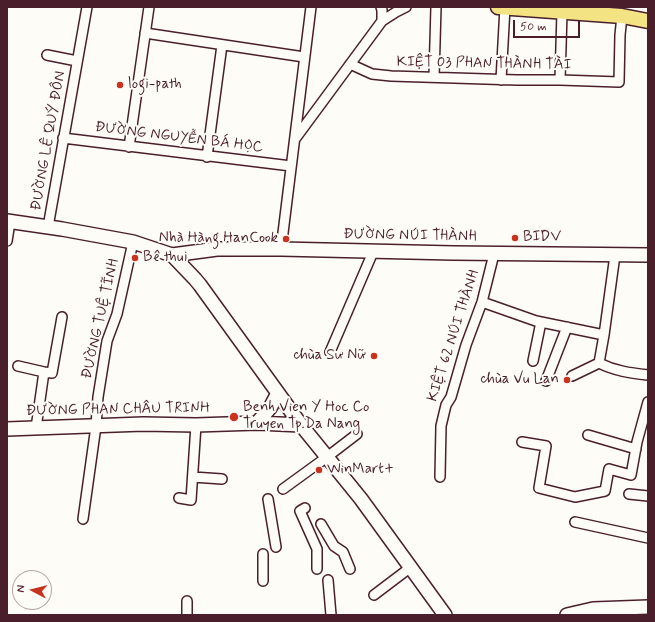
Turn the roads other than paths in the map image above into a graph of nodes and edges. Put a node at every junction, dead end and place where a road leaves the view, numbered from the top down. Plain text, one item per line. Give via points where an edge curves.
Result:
1 (86, 7) edge
2 (149, 7) edge
3 (311, 7) edge
4 (381, 7) edge
5 (406, 7) edge
6 (436, 7) edge
7 (498, 7) edge
8 (505, 8) edge
9 (562, 12) junction
10 (622, 16) junction
11 (648, 16) edge
12 (382, 21) junction
13 (648, 21) edge
14 (145, 33) junction
15 (222, 45) junction
16 (47, 55) dead end
17 (304, 56) junction
18 (77, 61) junction
19 (350, 64) junction
20 (434, 78) junction
21 (502, 80) junction
22 (560, 80) junction
23 (64, 138) junction
24 (294, 140) junction
25 (129, 147) junction
26 (207, 157) junction
27 (291, 166) junction
28 (9, 221) edge
29 (48, 227) junction
30 (7, 241) edge
31 (133, 242) junction
32 (281, 249) junction
33 (373, 252) junction
34 (494, 254) junction
35 (615, 255) junction
36 (648, 255) edge
37 (172, 256) junction
38 (482, 302) junction
39 (62, 317) dead end
40 (541, 322) junction
41 (567, 327) junction
42 (604, 335) junction
43 (330, 352) dead end
44 (534, 361) dead end
45 (599, 363) junction
46 (18, 366) dead end
47 (44, 372) junction
48 (648, 375) edge
49 (572, 376) dead end
50 (546, 381) dead end
51 (278, 393) junction
52 (648, 402) edge
53 (257, 422) junction
54 (196, 425) junction
55 (301, 425) junction
56 (96, 426) junction
57 (36, 428) junction
58 (7, 429) edge
59 (357, 434) dead end
60 (588, 435) dead end
61 (522, 442) dead end
62 (636, 449) junction
63 (328, 457) junction
64 (193, 477) junction
65 (440, 477) dead end
66 (222, 479) dead end
67 (283, 489) dead end
68 (630, 494) dead end
69 (648, 496) edge
70 (179, 498) dead end
71 (268, 499) dead end
72 (305, 508) dead end
73 (83, 519) dead end
74 (575, 522) dead end
75 (321, 524) dead end
76 (648, 538) edge
77 (276, 547) dead end
78 (263, 554) dead end
79 (411, 567) junction
80 (317, 569) dead end
81 (350, 569) dead end
82 (328, 580) dead end
83 (263, 581) dead end
84 (374, 596) dead end
85 (187, 602) dead end
86 (648, 608) edge
87 (187, 615) edge
88 (331, 615) edge
89 (445, 615) edge
90 (568, 615) edge

1 - 18 street, ĐƯỜNG LÊ QUÝ ĐÔN
2 - 14 street
3 - 17 street
4 - 12 street
5 - 12 street
6 - 20 street
7 - 8 main road
8 - 9 main road
8 - 21 street
9 - 10 main road
9 - 22 street
10 - 11 main road
10 - 13 main road
10 - 22 street, KIỆT 03 PHAN THÀNH TÀI via 619,82
12 - 19 street
14 - 15 street
14 - 25 street
15 - 17 street
15 - 26 street
16 - 18 street, ĐƯỜNG LÊ QUÝ ĐÔN
17 - 24 street
18 - 23 street, ĐƯỜNG LÊ QUÝ ĐÔN
19 - 20 street, KIỆT 03 PHAN THÀNH TÀI via 372,74
19 - 24 street
20 - 21 street, KIỆT 03 PHAN THÀNH TÀI
21 - 22 street, KIỆT 03 PHAN THÀNH TÀI
23 - 25 street, ĐƯỜNG NGUYỄN BÁ HỌC
23 - 29 street, ĐƯỜNG LÊ QUÝ ĐÔN
24 - 27 street
25 - 26 street, ĐƯỜNG NGUYỄN BÁ HỌC
26 - 27 street, ĐƯỜNG NGUYỄN BÁ HỌC
27 - 32 street
28 - 29 main road
28 - 30 street
29 - 31 main road
31 - 37 main road
31 - 56 street, ĐƯỜNG TUỆ TĨNH via 117,314 107,341
32 - 33 main road, ĐƯỜNG NÚI THÀNH
32 - 37 main road, ĐƯỜNG NÚI THÀNH via 217,248
33 - 34 main road, ĐƯỜNG NÚI THÀNH
33 - 43 street
34 - 35 main road, ĐƯỜNG NÚI THÀNH
34 - 38 street, KIỆT 62 NÚI THÀNH
35 - 36 main road, ĐƯỜNG NÚI THÀNH
35 - 42 street
37 - 51 main road via 195,279
38 - 40 street
38 - 65 street, KIỆT 62 NÚI THÀNH via 451,397 446,405 441,426
39 - 47 street via 52,372
40 - 41 street
40 - 44 street
41 - 42 street
41 - 50 street
42 - 45 street
45 - 48 street via 624,372
45 - 49 street
46 - 47 street
47 - 57 street
51 - 53 main road via 270,408
51 - 55 main road
52 - 62 street
53 - 54 main road, ĐƯỜNG PHAN CHÂU TRINH
53 - 55 main road, ĐƯỜNG PHAN CHÂU TRINH
54 - 56 main road, ĐƯỜNG PHAN CHÂU TRINH
54 - 64 street
55 - 63 main road
56 - 57 main road, ĐƯỜNG PHAN CHÂU TRINH
56 - 73 street, ĐƯỜNG TUỆ TĨNH
57 - 58 main road, ĐƯỜNG PHAN CHÂU TRINH
59 - 63 street
60 - 62 street
61 - 62 street via 546,446 539,488 575,497 605,491 609,469 631,474
63 - 67 street
63 - 79 main road
64 - 66 street
64 - 70 street via 191,500
68 - 69 street
71 - 77 street
72 - 80 street via 300,511 317,549
74 - 76 street
75 - 81 street via 334,546 343,552
78 - 83 street
79 - 84 street
79 - 89 main road
82 - 88 street
85 - 87 street
86 - 90 main road via 593,608

